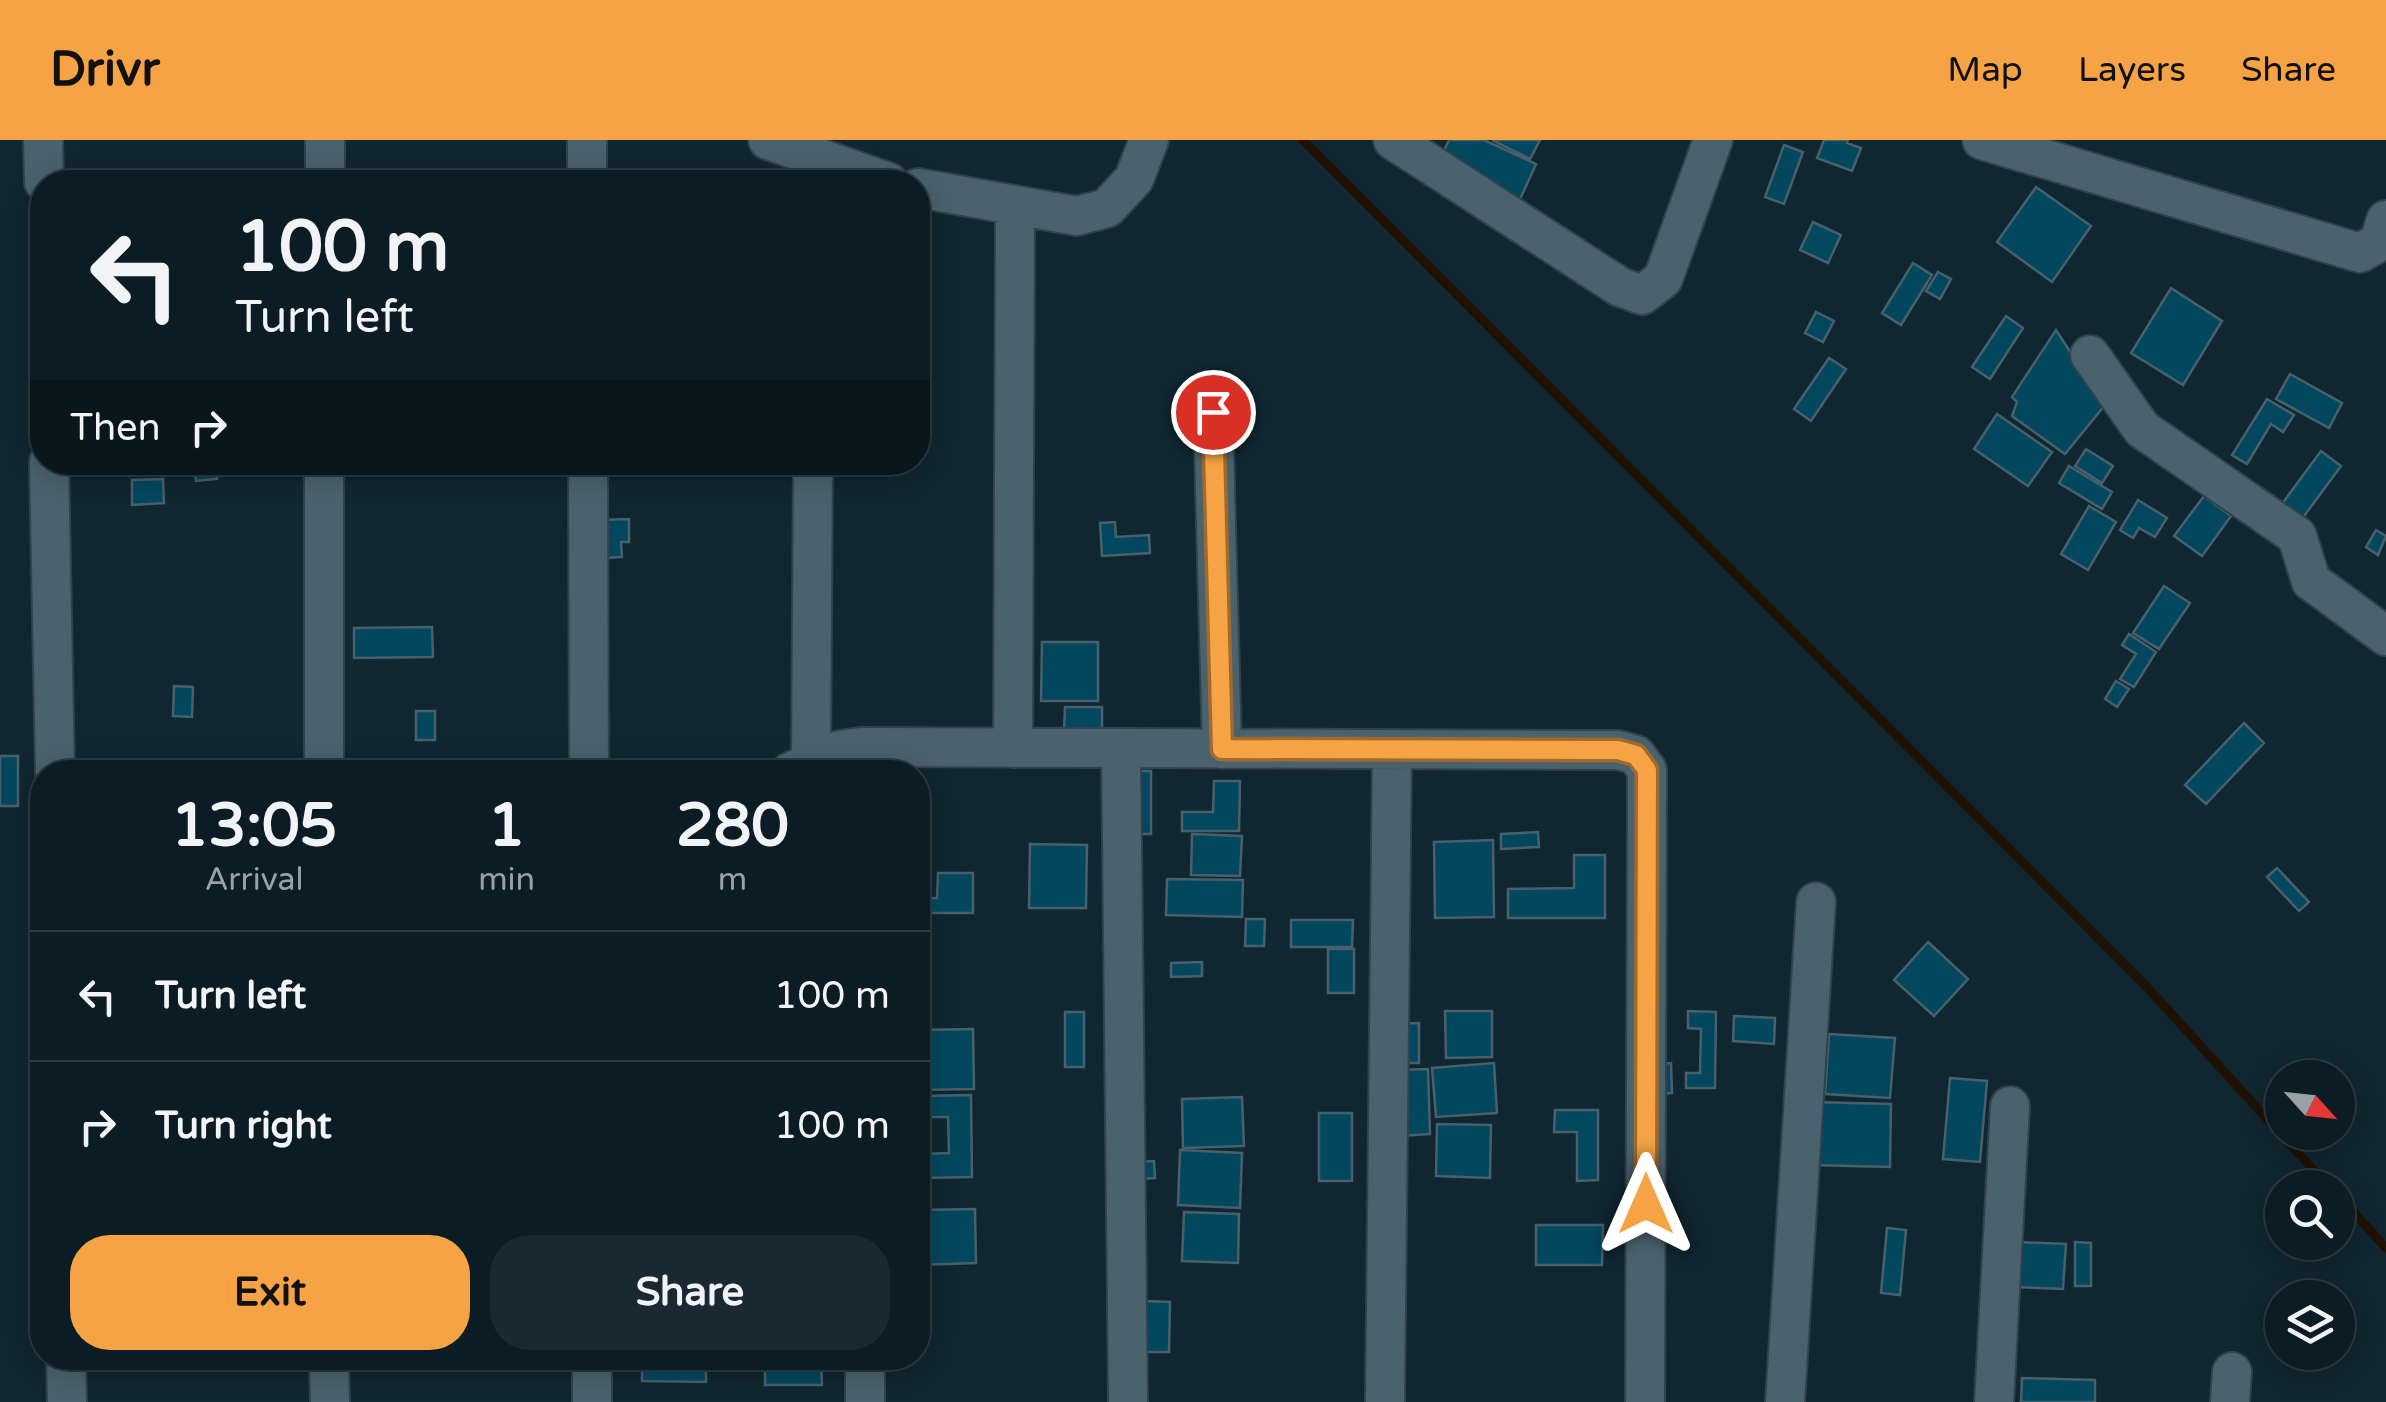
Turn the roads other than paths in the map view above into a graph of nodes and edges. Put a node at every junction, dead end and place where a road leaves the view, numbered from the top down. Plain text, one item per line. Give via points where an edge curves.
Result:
1 (43, 140) edge
2 (325, 140) edge
3 (587, 140) edge
4 (768, 140) edge
5 (1149, 140) edge
6 (1393, 140) edge
7 (1713, 140) edge
8 (1982, 140) edge
9 (44, 170) edge
10 (325, 170) edge
11 (587, 170) edge
12 (813, 170) edge
13 (930, 190) edge
14 (1015, 205) junction
15 (2386, 220) edge
16 (2090, 355) dead end
17 (1213, 412) dead end
18 (49, 475) edge
19 (324, 475) edge
20 (588, 475) edge
21 (812, 475) edge
22 (2386, 636) edge
23 (1012, 748) junction
24 (1121, 748) junction
25 (1222, 749) junction
26 (1392, 749) junction
27 (55, 760) edge
28 (324, 760) edge
29 (588, 760) edge
30 (800, 760) edge
31 (816, 760) edge
32 (861, 760) edge
33 (1816, 902) dead end
34 (2010, 1106) dead end
35 (66, 1370) edge
36 (329, 1370) edge
37 (592, 1370) edge
38 (865, 1370) edge
39 (66, 1402) edge
40 (330, 1402) edge
41 (592, 1402) edge
42 (865, 1402) edge
43 (1128, 1402) edge
44 (1385, 1402) edge
45 (1645, 1402) edge
46 (1785, 1402) edge
47 (1994, 1402) edge

1 - 9 street
2 - 10 street
3 - 11 street
4 - 12 street
5 - 14 street via 1134,179 1107,208 1076,216
6 - 7 street via 1642,295 1663,279
8 - 15 street via 2360,253 2379,242
13 - 14 street
14 - 23 street
16 - 22 street via 2142,428 2297,536 2312,581
17 - 25 street
18 - 27 street
19 - 28 street
20 - 29 street
21 - 30 street
23 - 24 street
23 - 32 street
24 - 25 street
24 - 43 street
25 - 26 street
26 - 44 street
26 - 45 street via 1618,750 1636,755 1647,770
31 - 32 street via 840,750
33 - 46 street
34 - 47 street
35 - 39 street
36 - 40 street
37 - 41 street
38 - 42 street

